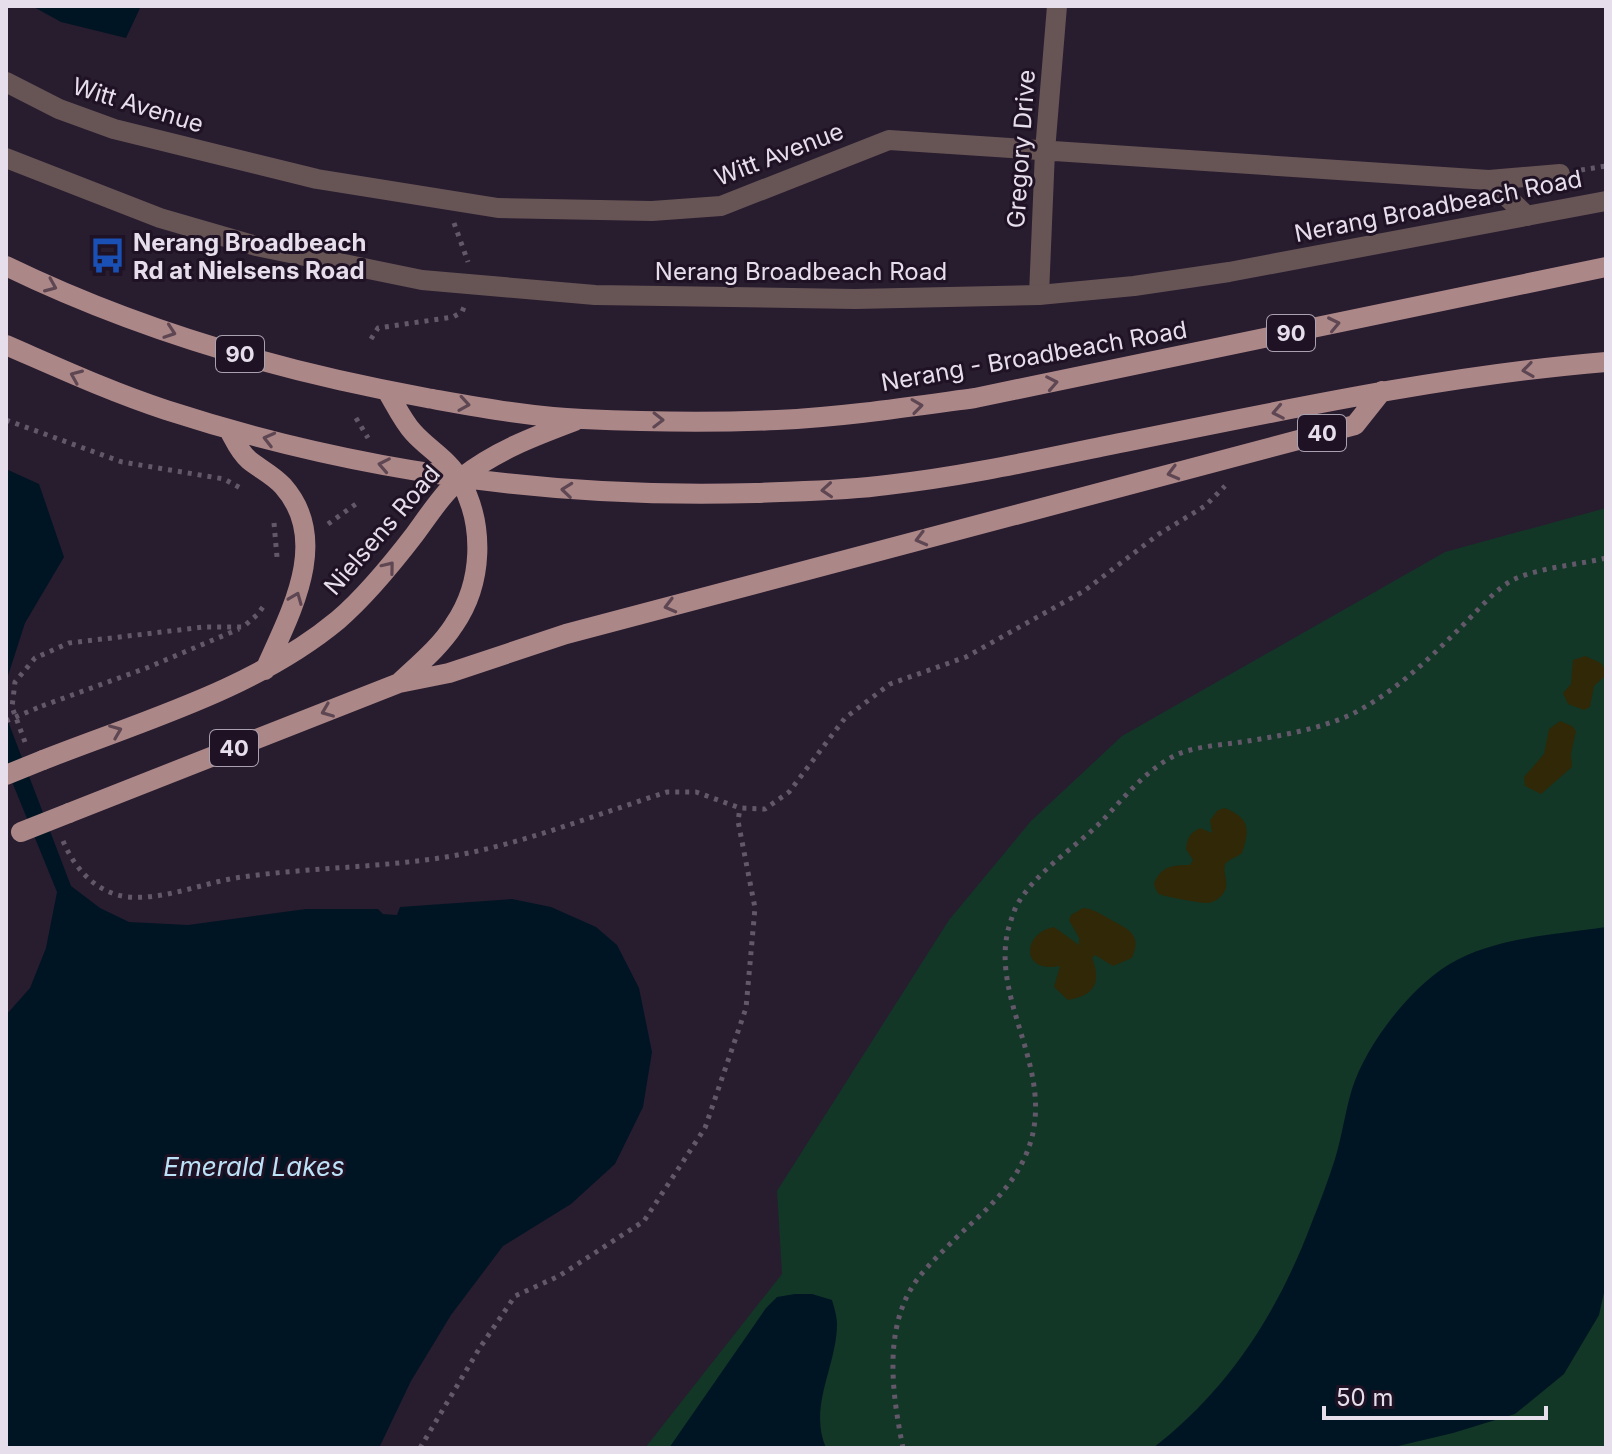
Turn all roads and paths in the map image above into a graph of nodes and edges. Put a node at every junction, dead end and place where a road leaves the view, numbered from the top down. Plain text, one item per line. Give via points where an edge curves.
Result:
1 (1057, 6) edge
2 (6, 82) edge
3 (1045, 151) junction
4 (6, 158) edge
5 (1560, 174) dead end
6 (1489, 180) junction
7 (1606, 201) edge
8 (452, 202) junction
9 (1527, 216) junction
10 (6, 266) edge
11 (469, 267) dead end
12 (1606, 267) edge
13 (1039, 295) junction
14 (464, 306) dead end
15 (371, 339) dead end
16 (6, 345) edge
17 (1606, 362) edge
18 (387, 391) junction
19 (1382, 391) junction
20 (356, 418) dead end
21 (580, 419) junction
22 (229, 430) junction
23 (371, 443) dead end
24 (460, 479) junction
25 (360, 501) dead end
26 (318, 531) dead end
27 (1606, 558) edge
28 (243, 627) dead end
29 (265, 670) junction
30 (399, 683) junction
31 (6, 721) edge
32 (6, 775) edge
33 (740, 808) dead end
34 (13, 835) edge
35 (420, 1448) edge
36 (903, 1448) edge

1 - 3 street, Gregory Drive
2 - 8 street, Witt Avenue via 114,129 317,179
3 - 6 street, Witt Avenue
3 - 8 street, Witt Avenue via 889,140 721,206 541,211
3 - 13 street, Gregory Drive
4 - 13 street, Nerang Broadbeach Road via 187,226 256,246 422,280 595,295
5 - 6 street, Witt Avenue
6 - 9 street
7 - 9 street, Nerang Broadbeach Road
8 - 11 path via 454,230
9 - 13 street, Nerang Broadbeach Road via 1229,272
10 -> 18 main road, Nerang - Broadbeach Road / 90 via 167,331
21 -> 12 main road, Nerang - Broadbeach Road / 90 via 776,420 975,398
14 - 15 path via 453,317 378,328
22 -> 16 main road via 109,389
17 -> 19 main road
18 -> 21 main road, Nerang - Broadbeach Road / 90
18 - 24 main road, 40 via 413,432
19 -> 24 main road via 887,485 656,495
19 -> 30 main road, 40 via 1355,425
20 - 23 path
21 - 24 main road, Nielsens Road / 40 via 527,438
24 -> 22 main road
29 -> 22 main road via 300,592 303,533 283,486 247,459
29 -> 24 main road, Nielsens Road / 40 via 304,646 377,582
24 - 30 main road, 40 via 477,532 474,581 454,627
25 - 26 path
27 - 36 path via 1514,579 1386,694 1348,716 1293,733 1179,754 1148,773 1034,882 1018,903 1007,933 1013,1009 1036,1093 1033,1132 1009,1186 917,1279 903,1308 893,1368
28 - 31 path, bridge
32 -> 29 main road, Nielsens Road / 40, bridge
30 -> 34 main road, 40, bridge
33 - 35 path via 755,908 746,1008 705,1128 644,1221 559,1276 515,1296

